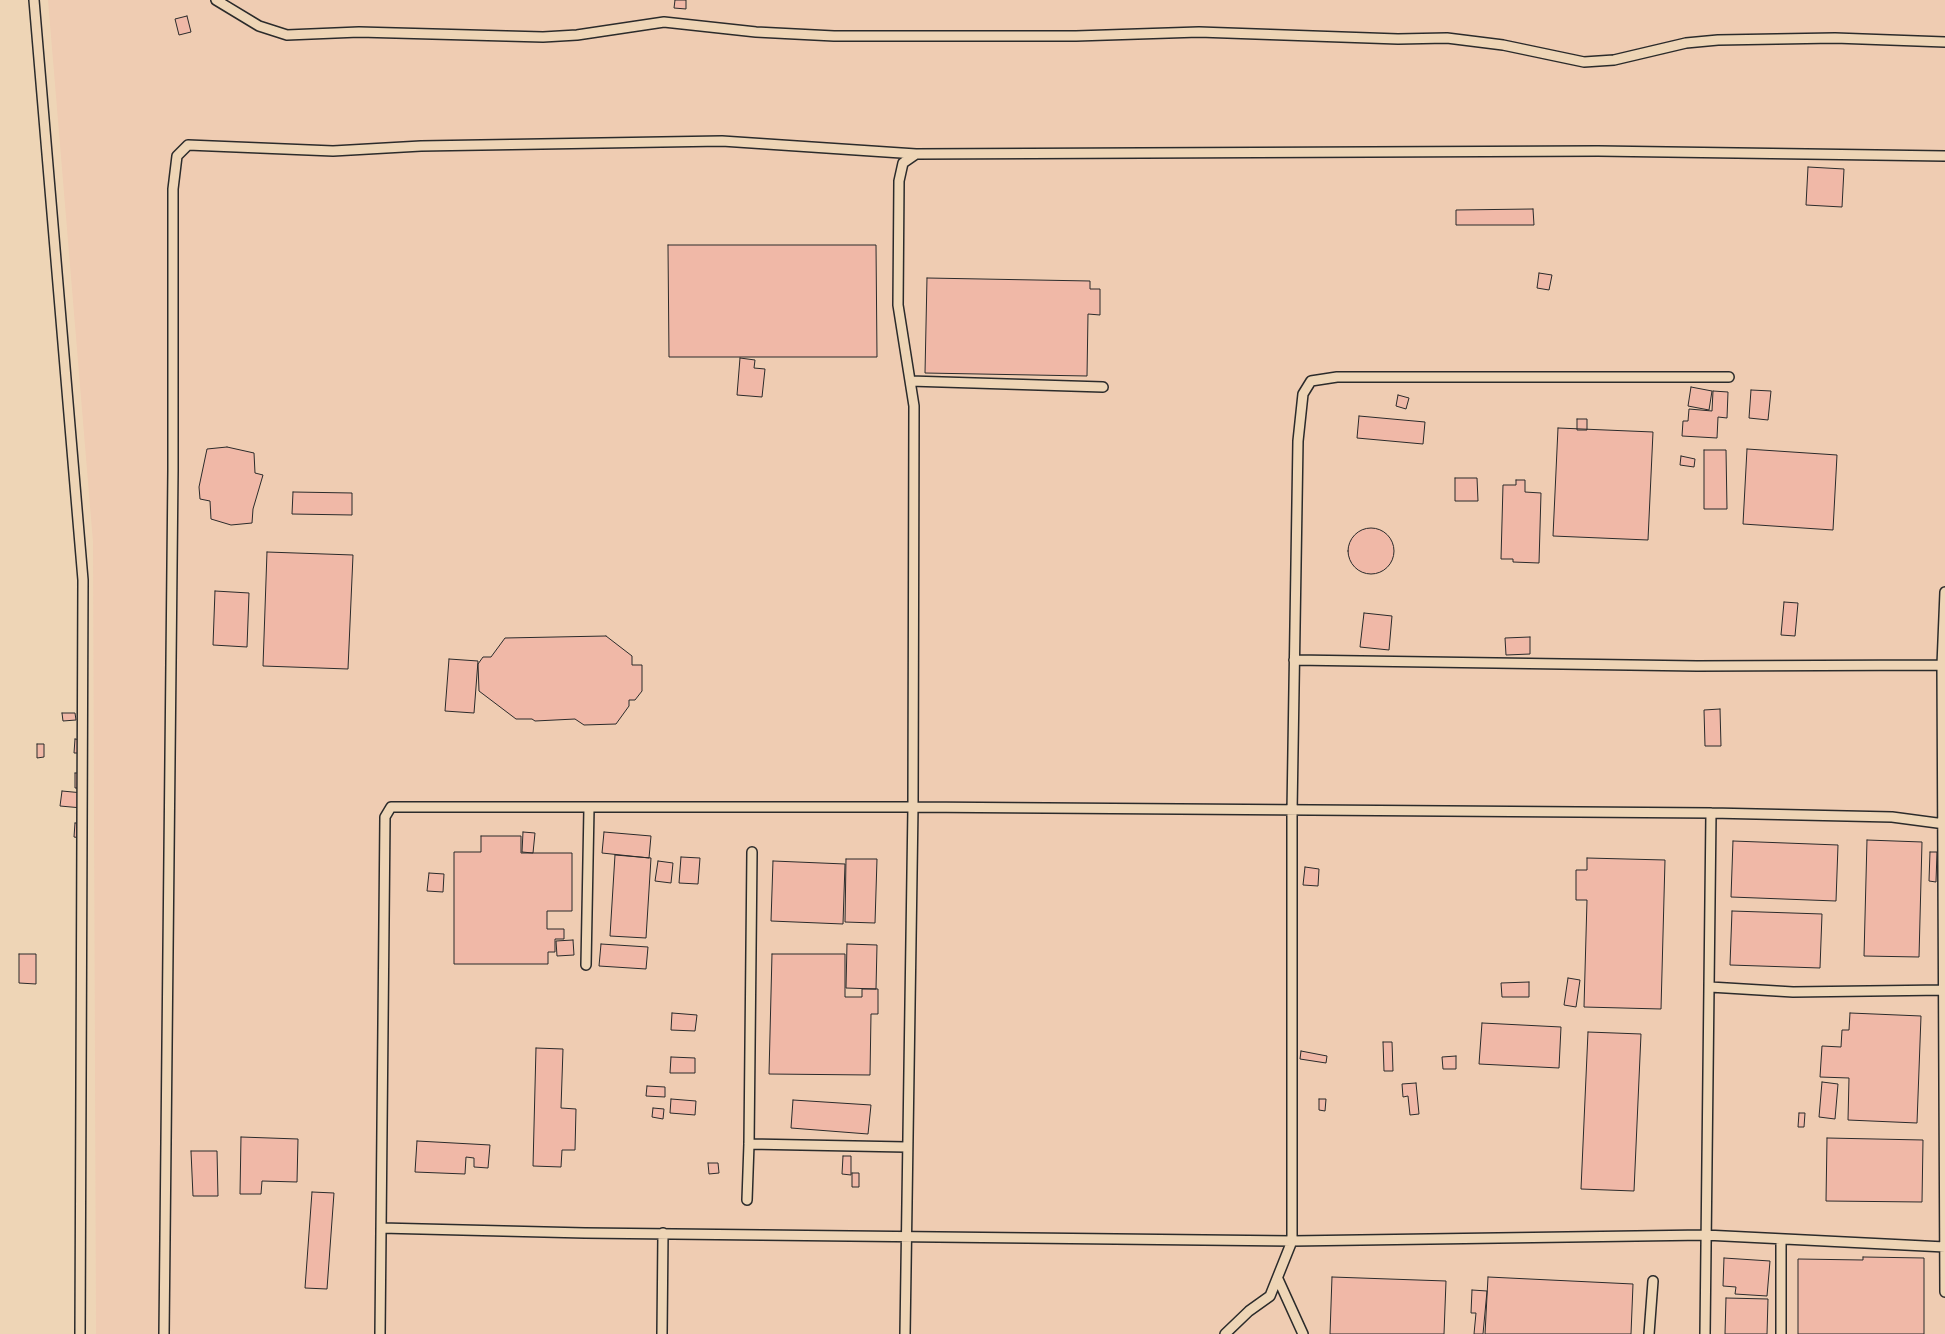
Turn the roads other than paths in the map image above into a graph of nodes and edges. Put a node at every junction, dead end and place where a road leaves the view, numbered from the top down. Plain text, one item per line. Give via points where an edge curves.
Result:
1 (34, 0) edge
2 (216, 0) edge
3 (1945, 42) edge
4 (916, 154) junction
5 (1945, 156) edge
6 (1728, 377) dead end
7 (910, 381) junction
8 (1103, 387) dead end
9 (1945, 592) edge
10 (1294, 660) junction
11 (1942, 665) junction
12 (1944, 744) edge
13 (913, 807) junction
14 (589, 808) junction
15 (1292, 811) junction
16 (1711, 813) junction
17 (1945, 824) edge
18 (752, 852) dead end
19 (586, 965) dead end
20 (1710, 987) junction
21 (1944, 990) edge
22 (749, 1144) junction
23 (906, 1147) junction
24 (746, 1200) dead end
25 (381, 1228) junction
26 (663, 1234) junction
27 (905, 1236) junction
28 (1705, 1236) junction
29 (1781, 1239) junction
30 (1292, 1240) junction
31 (1945, 1247) edge
32 (1278, 1279) junction
33 (1653, 1281) dead end
34 (1945, 1292) edge
35 (80, 1334) edge
36 (164, 1334) edge
37 (380, 1334) edge
38 (662, 1334) edge
39 (905, 1334) edge
40 (1225, 1334) edge
41 (1303, 1334) edge
42 (1649, 1334) edge
43 (1705, 1334) edge
44 (1781, 1334) edge

1 - 35 lane via 83,580
2 - 3 lane via 258,26 296,35 359,32 577,35 664,22 834,36 1076,36 1199,32 1398,40 1447,38 1503,45 1584,62 1614,60 1718,40 1835,38
4 - 5 lane via 1598,151
4 - 7 lane via 903,163 899,181 898,305
4 - 36 lane via 722,141 421,146 332,151 188,145 177,156 173,189
6 - 10 lane via 1347,377 1311,381 1303,394 1298,441
7 - 8 lane
7 - 13 lane via 914,406
9 - 11 lane
10 - 11 lane via 1696,666
10 - 15 lane
11 - 12 lane
12 - 17 lane
13 - 14 lane
13 - 15 lane
13 - 23 lane
14 - 19 lane
14 - 25 lane via 403,806 391,807 385,817
15 - 16 lane
15 - 30 lane
16 - 17 lane via 1892,817
16 - 20 lane
17 - 21 lane
18 - 22 lane
20 - 21 lane via 1793,992
20 - 28 lane
21 - 31 lane
22 - 23 lane
22 - 24 lane
23 - 27 lane
25 - 26 lane
25 - 37 lane
26 - 27 lane
26 - 38 lane
27 - 30 lane
27 - 39 lane
28 - 29 lane
28 - 30 lane
28 - 43 lane
29 - 31 lane
29 - 44 lane
30 - 32 lane
31 - 34 lane
32 - 40 lane via 1270,1296
32 - 41 lane
33 - 42 lane

